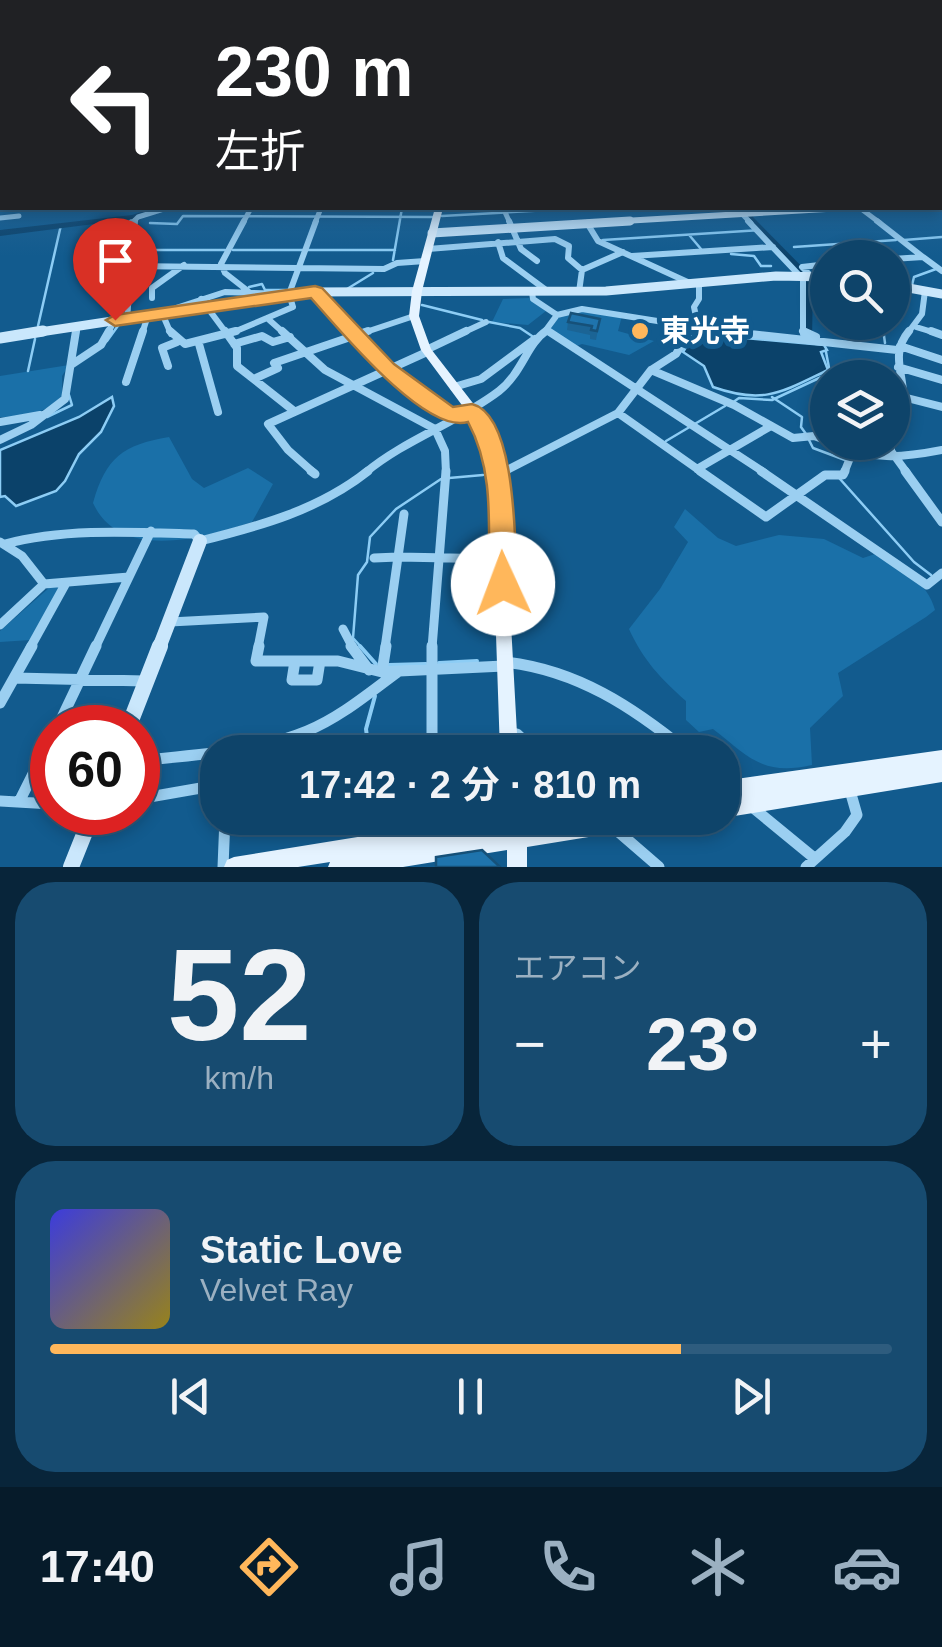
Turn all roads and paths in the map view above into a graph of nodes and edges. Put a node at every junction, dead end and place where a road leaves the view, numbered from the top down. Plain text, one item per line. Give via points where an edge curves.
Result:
1 (162, 210) edge
2 (251, 210) edge
3 (320, 210) edge
4 (438, 210) edge
5 (504, 210) edge
6 (809, 210) edge
7 (863, 210) edge
8 (742, 214) junction
9 (19, 216) dead end
10 (0, 218) edge
11 (586, 224) junction
12 (560, 225) junction
13 (512, 228) junction
14 (494, 229) junction
15 (432, 233) junction
16 (555, 239) junction
17 (517, 241) junction
18 (498, 242) junction
19 (773, 246) junction
20 (622, 252) junction
21 (427, 255) junction
22 (632, 256) junction
23 (924, 257) junction
24 (910, 258) edge
25 (537, 261) dead end
26 (186, 264) junction
27 (221, 264) junction
28 (128, 266) junction
29 (810, 266) edge
30 (298, 269) junction
31 (582, 270) junction
32 (942, 272) edge
33 (805, 275) junction
34 (810, 275) edge
35 (696, 284) junction
36 (910, 287) edge
37 (925, 290) junction
38 (248, 291) junction
39 (416, 291) junction
40 (315, 292) junction
41 (532, 292) junction
42 (550, 292) junction
43 (579, 292) junction
44 (288, 294) junction
45 (942, 294) edge
46 (152, 298) dead end
47 (205, 303) junction
48 (166, 313) junction
49 (148, 315) junction
50 (557, 315) junction
51 (414, 316) junction
52 (267, 318) junction
53 (121, 320) junction
54 (486, 322) dead end
55 (692, 325) junction
56 (77, 326) junction
57 (916, 327) junction
58 (547, 330) junction
59 (228, 334) junction
60 (354, 334) junction
61 (942, 335) edge
62 (290, 337) junction
63 (0, 338) edge
64 (534, 339) junction
65 (178, 342) junction
66 (199, 344) junction
67 (234, 344) junction
68 (850, 344) junction
69 (899, 348) junction
70 (306, 350) junction
71 (427, 351) junction
72 (898, 360) edge
73 (942, 360) edge
74 (71, 365) junction
75 (168, 366) dead end
76 (386, 369) junction
77 (651, 370) junction
78 (910, 371) edge
79 (256, 378) junction
80 (942, 380) edge
81 (126, 382) dead end
82 (352, 384) junction
83 (454, 387) junction
84 (636, 389) junction
85 (910, 399) edge
86 (942, 407) edge
87 (294, 411) junction
88 (47, 412) junction
89 (218, 412) dead end
90 (618, 413) junction
91 (466, 414) junction
92 (0, 422) edge
93 (771, 426) junction
94 (434, 430) junction
95 (0, 440) edge
96 (810, 440) edge
97 (730, 449) junction
98 (942, 450) edge
99 (910, 456) edge
100 (849, 460) edge
101 (898, 460) edge
102 (697, 469) junction
103 (315, 474) dead end
104 (499, 474) junction
105 (798, 494) junction
106 (404, 514) dead end
107 (942, 522) edge
108 (151, 531) junction
109 (200, 541) junction
110 (2, 543) edge
111 (374, 558) dead end
112 (398, 558) junction
113 (440, 558) junction
114 (502, 559) junction
115 (942, 573) edge
116 (130, 577) junction
117 (66, 583) junction
118 (44, 584) junction
119 (170, 622) junction
120 (0, 625) edge
121 (344, 629) dead end
122 (320, 660) junction
123 (295, 661) junction
124 (505, 664) junction
125 (430, 668) junction
126 (369, 670) junction
127 (399, 671) junction
128 (382, 672) junction
129 (15, 678) junction
130 (81, 680) junction
131 (147, 682) junction
132 (0, 704) edge
133 (68, 705) edge
134 (138, 705) edge
135 (507, 732) junction
136 (292, 735) edge
137 (432, 735) edge
138 (507, 735) edge
139 (517, 735) edge
140 (667, 735) edge
141 (200, 754) edge
142 (160, 759) edge
143 (942, 759) edge
144 (942, 773) edge
145 (30, 780) edge
146 (847, 781) junction
147 (200, 789) edge
148 (740, 791) edge
149 (160, 795) edge
150 (740, 800) edge
151 (0, 801) edge
152 (19, 802) junction
153 (30, 803) edge
154 (748, 804) junction
155 (83, 835) edge
156 (224, 835) edge
157 (470, 835) edge
158 (520, 835) edge
159 (621, 835) edge
160 (433, 843) edge
161 (810, 862) edge
162 (71, 867) edge
163 (223, 867) edge
164 (234, 867) edge
165 (338, 867) edge
166 (517, 867) edge
167 (659, 867) edge

1 - 28 street via 133,222
2 - 27 street
3 - 30 street
4 - 15 main road
5 - 13 street
6 - 8 street
7 - 23 street
8 - 11 street
8 - 19 street
9 - 10 street
11 - 12 street
11 - 20 street via 598,241
12 - 13 street
12 - 16 street
13 - 14 street
13 - 17 street
14 - 15 street
14 - 18 street
15 - 21 main road
16 - 17 street
16 - 31 street via 569,246 568,258
17 - 18 street
17 - 25 street
18 - 21 street
18 - 42 street via 503,258
19 - 22 street
19 - 33 street
20 - 22 street
20 - 31 street
21 - 30 street via 384,269
21 - 39 main road
22 - 35 street
23 - 24 street
23 - 32 street
26 - 27 street
26 - 28 street
26 - 46 street via 152,288
27 - 30 street
27 - 38 street
28 - 53 street
29 - 33 street via 802,267
30 - 44 street
31 - 43 street
33 - 34 street
33 - 35 street
33 - 68 street via 803,334
35 - 43 street
35 - 55 street
36 - 37 street
37 - 45 street
37 - 57 street via 926,313
38 - 44 street
38 - 47 street
39 - 40 street
39 - 41 street
39 - 51 main road
40 - 44 street
40 - 60 street
41 - 42 street
41 - 50 street
42 - 43 street
44 - 47 street
44 - 52 street via 293,307
47 - 48 street
47 - 59 street
48 - 49 street
48 - 65 street
49 - 53 street
49 - 81 street
50 - 55 street via 582,309
50 - 58 street
51 - 60 street
51 - 71 main road
52 - 59 street
52 - 62 street
53 - 56 street
53 - 74 street via 101,345
54 - 71 street
55 - 68 street
55 - 77 street via 676,354
56 - 63 street
56 - 74 street
57 - 61 street
57 - 69 street
58 - 64 street
58 - 84 street
59 - 66 street
59 - 67 street
60 - 70 street
60 - 76 street
62 - 67 street
62 - 70 street
64 - 83 street via 482,379
64 - 91 street via 526,366
65 - 66 street
65 - 75 street via 162,348
66 - 89 street
67 - 79 street via 234,361
68 - 69 street
69 - 72 street
69 - 73 street
70 - 79 street
70 - 82 street
71 - 76 street
71 - 83 main road
74 - 88 street via 65,399
76 - 82 street
76 - 91 street via 446,412
77 - 84 street
77 - 93 street
78 - 80 street
79 - 87 street
82 - 87 street
82 - 94 street
83 - 91 main road
84 - 90 street
84 - 97 street
85 - 86 street
87 - 103 street via 268,424
88 - 92 street
88 - 95 street
90 - 102 street
90 - 104 street
91 - 94 street
91 - 104 main road via 492,445
93 - 96 street
93 - 97 street
94 - 109 street via 331,498
94 - 113 street via 446,471
97 - 102 street
97 - 105 street
98 - 99 street
100 - 105 street via 844,474 825,475
101 - 107 street
102 - 105 street via 766,517
104 - 114 main road
105 - 115 street via 927,584
106 - 112 street
108 - 109 street via 194,534
108 - 110 street
108 - 116 street
109 - 119 street
110 - 118 street
111 - 112 street
112 - 113 street
112 - 128 street
113 - 114 street
113 - 125 street
114 - 124 main road
116 - 117 street
116 - 130 street
117 - 118 street
117 - 129 street
118 - 120 street
119 - 123 street via 264,617 256,661
119 - 131 street
121 - 126 street via 349,647
122 - 123 street
122 - 123 street via 317,680 292,680
122 - 126 street
124 - 125 street
124 - 135 main road
124 - 140 street via 553,671 631,706
125 - 127 street
125 - 137 street
126 - 128 street
127 - 128 street
127 - 136 street via 311,730
129 - 130 street
129 - 132 street
130 - 131 street
130 - 133 street
131 - 134 street
135 - 138 main road
135 - 139 street
141 - 142 street
143 - 146 main road
144 - 146 main road
145 - 152 street
146 - 148 main road
146 - 154 main road
146 - 161 street via 857,815 848,833
147 - 149 street
150 - 154 main road
151 - 152 street
152 - 153 street
154 - 161 street
155 - 162 street
156 - 163 street
157 - 160 main road
158 - 166 main road
159 - 167 street
160 - 164 main road
160 - 165 main road

